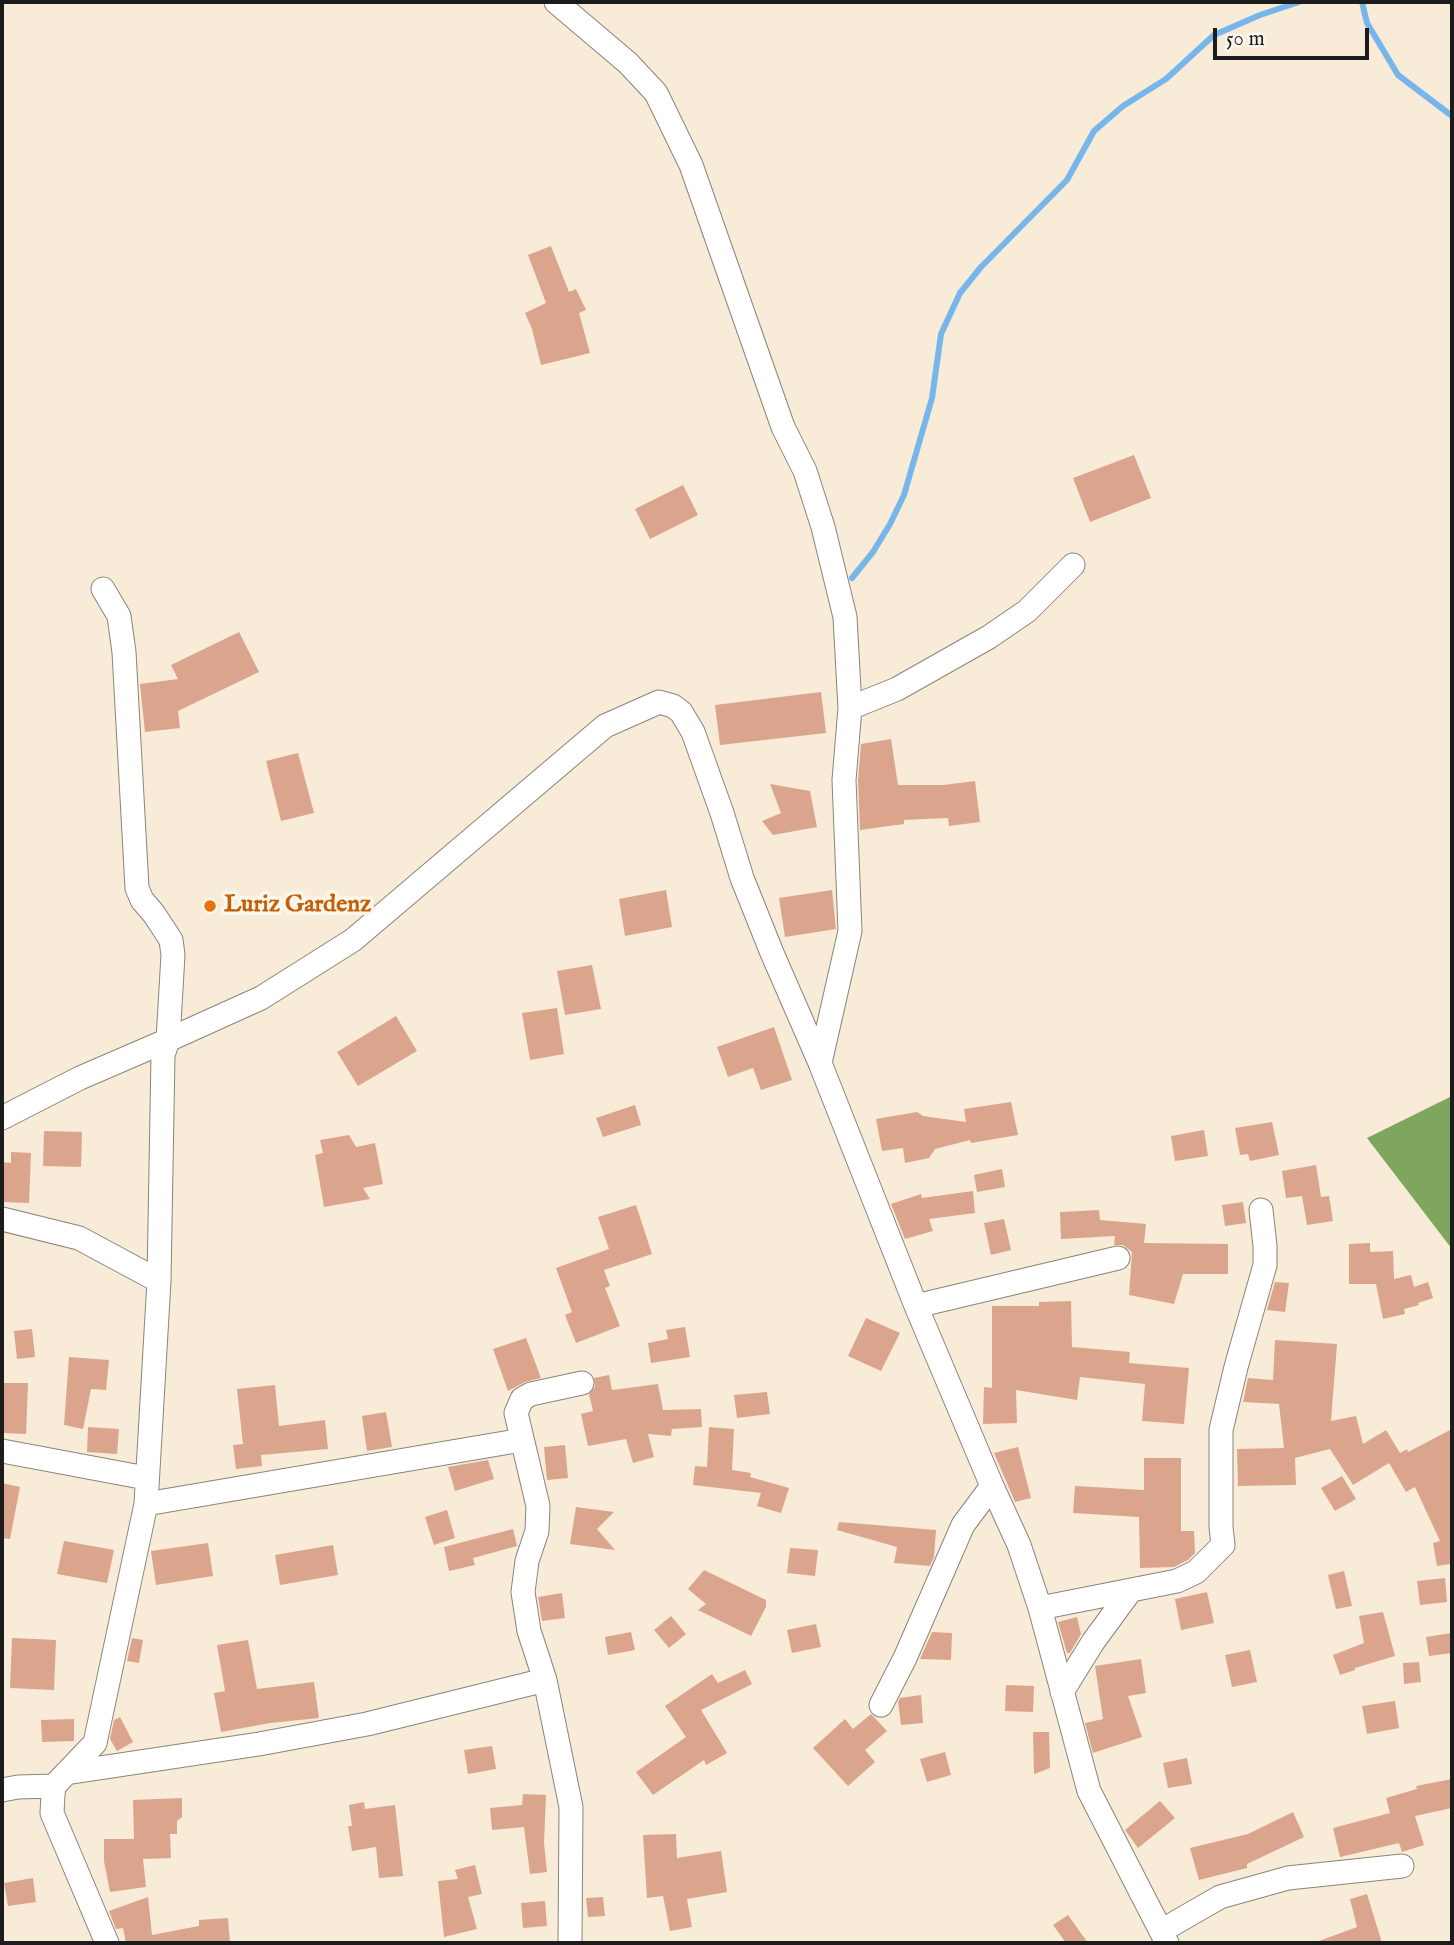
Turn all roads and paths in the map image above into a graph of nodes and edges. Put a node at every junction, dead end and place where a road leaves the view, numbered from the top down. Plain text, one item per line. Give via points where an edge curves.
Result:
1 (556, 2) edge
2 (1073, 565) dead end
3 (103, 589) dead end
4 (850, 708) junction
5 (168, 1040) junction
6 (820, 1063) junction
7 (2, 1118) edge
8 (1261, 1210) dead end
9 (2, 1219) edge
10 (1118, 1258) dead end
11 (159, 1281) junction
12 (916, 1306) junction
13 (582, 1383) dead end
14 (522, 1440) junction
15 (2, 1451) edge
16 (146, 1478) junction
17 (992, 1486) junction
18 (146, 1504) junction
19 (1131, 1590) junction
20 (1040, 1608) junction
21 (545, 1680) junction
22 (1062, 1692) junction
23 (881, 1705) dead end
24 (60, 1779) junction
25 (2, 1790) edge
26 (1402, 1866) dead end
27 (1164, 1937) edge
28 (107, 1943) edge
29 (570, 1943) edge

1 - 4 street via 656,93 691,164 822,527 845,617
2 - 4 street via 1027,611 989,638 897,689
3 - 5 street via 119,616 124,652 137,888 171,940
4 - 6 street via 844,780 850,931
5 - 6 street via 261,998 353,940 605,726 659,702 681,712 693,732 742,878
5 - 7 street
5 - 11 street via 163,1068
6 - 12 street
8 - 19 street via 1265,1265 1221,1430 1223,1545 1186,1577
9 - 11 street via 79,1238
10 - 12 street
11 - 16 street
12 - 17 street
13 - 14 street via 522,1399 516,1413
14 - 18 street
14 - 21 street via 538,1506 523,1592
15 - 16 street
16 - 18 street
17 - 20 street via 1019,1545
17 - 23 street via 963,1525
18 - 24 street via 95,1743
19 - 20 street
19 - 22 street
20 - 22 street
21 - 24 street via 367,1724
21 - 29 street via 571,1807
22 - 27 street via 1090,1791
24 - 25 street
24 - 28 street via 52,1813
26 - 27 street via 1288,1878 1220,1897

